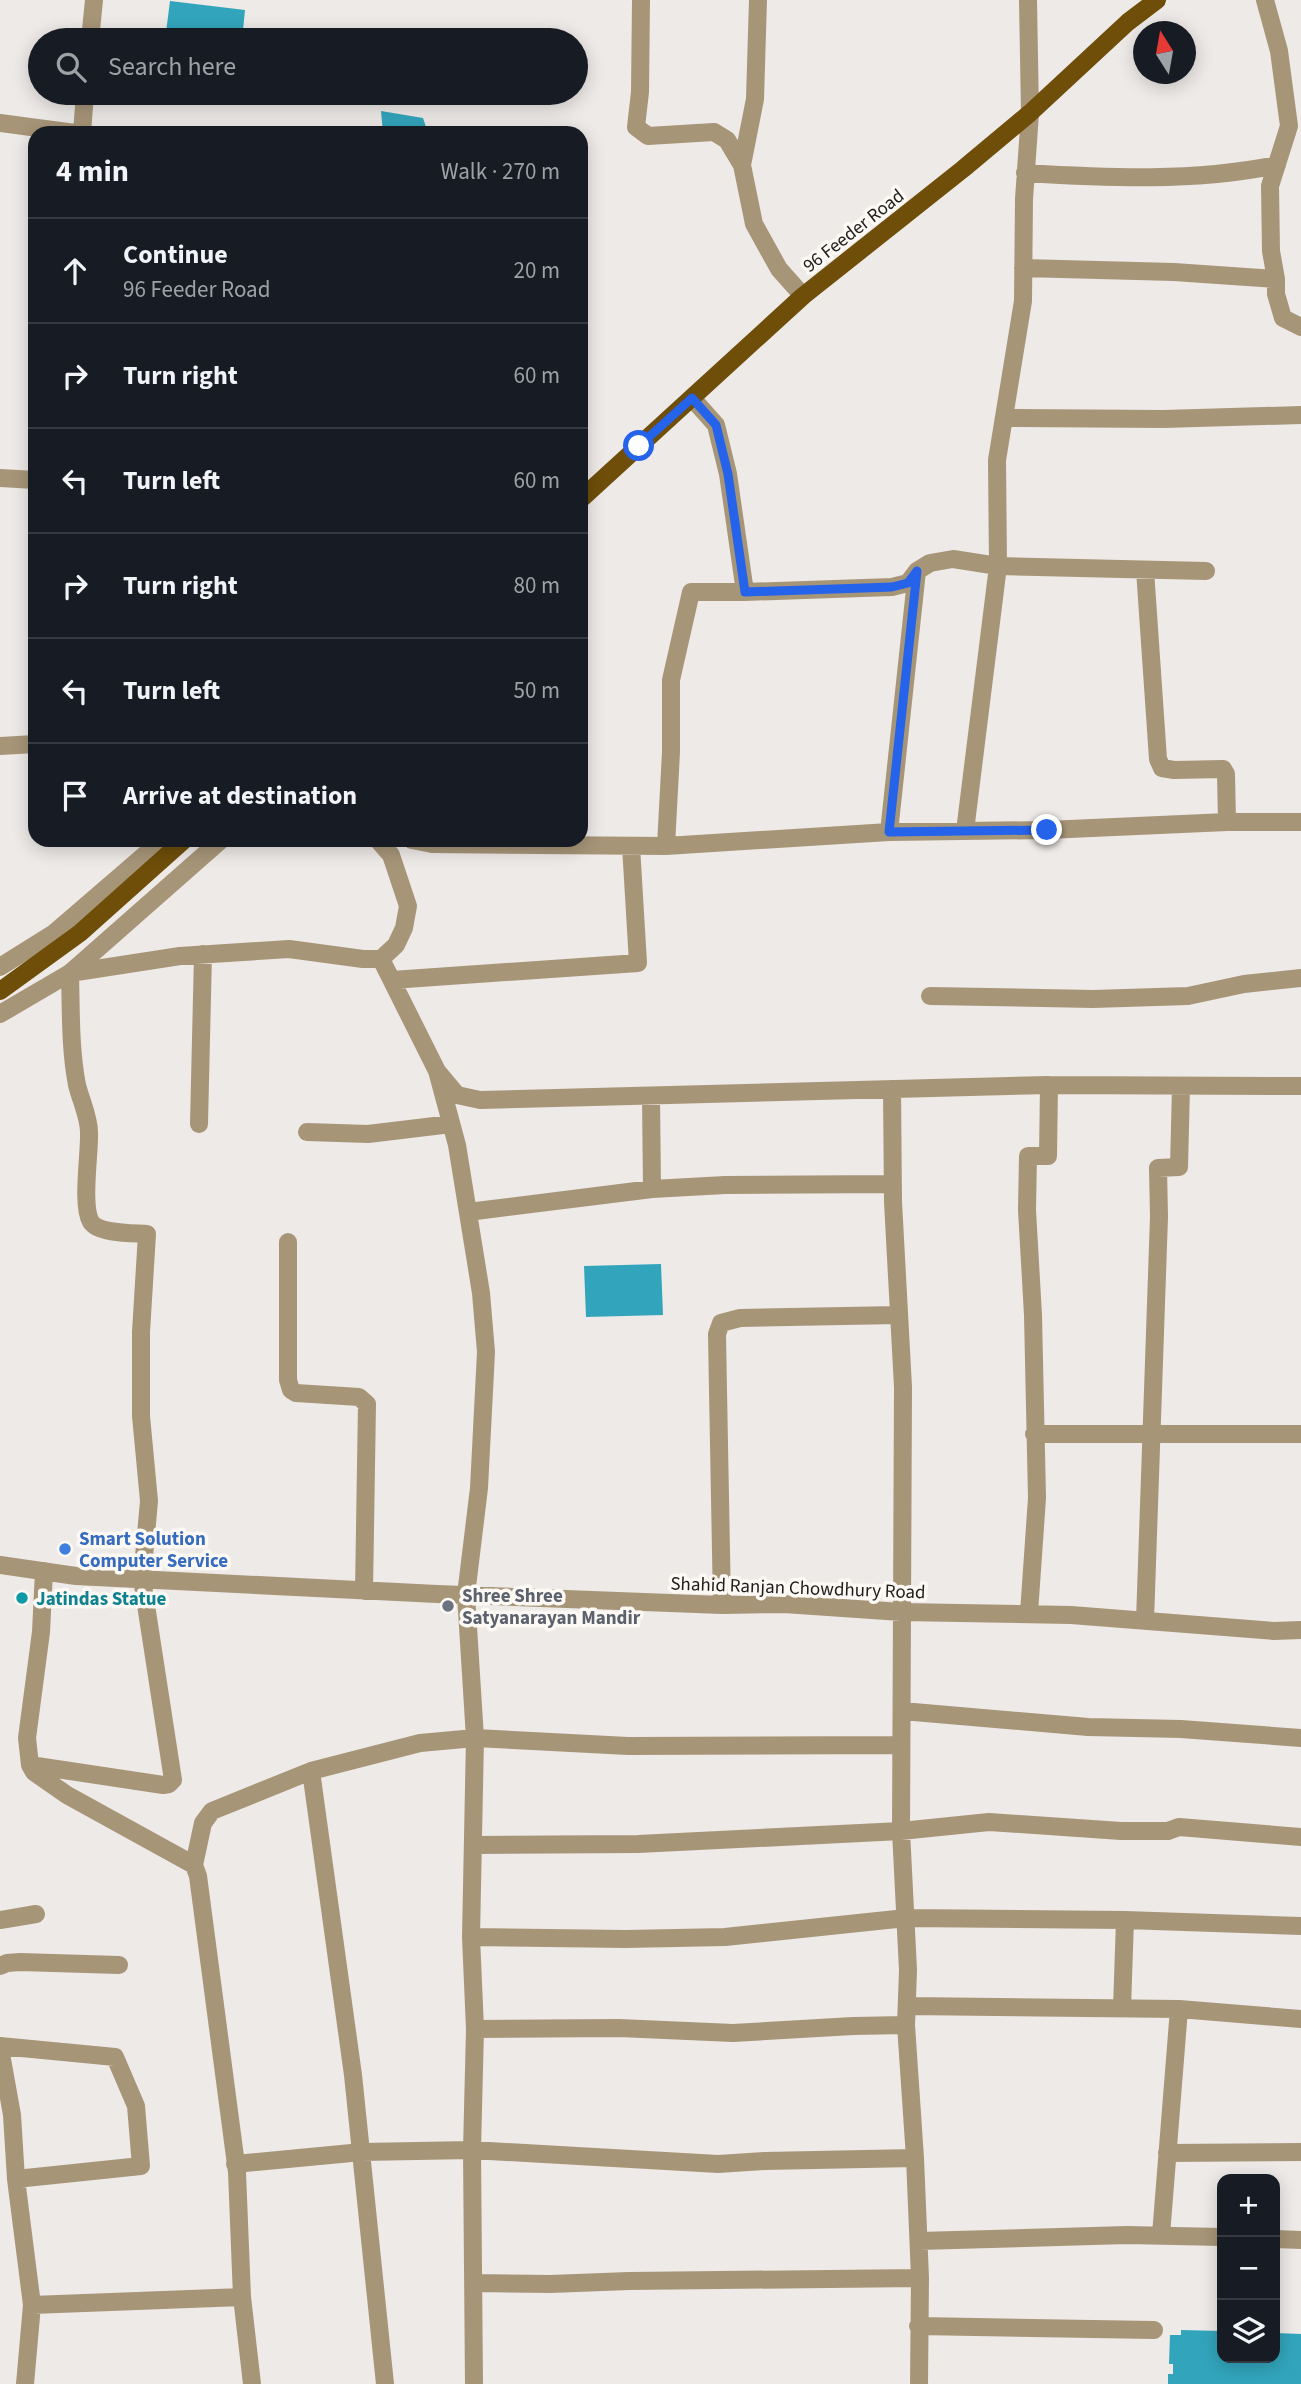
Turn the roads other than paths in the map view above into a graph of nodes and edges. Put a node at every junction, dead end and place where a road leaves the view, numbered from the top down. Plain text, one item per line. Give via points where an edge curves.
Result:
1 (94, 0) edge
2 (641, 0) edge
3 (758, 0) edge
4 (1028, 0) edge
5 (1157, 0) edge
6 (1265, 0) edge
7 (91, 28) edge
8 (84, 105) edge
9 (1030, 113) junction
10 (0, 122) edge
11 (28, 126) edge
12 (83, 126) edge
13 (1277, 164) junction
14 (742, 165) junction
15 (1025, 173) junction
16 (1023, 268) junction
17 (1276, 279) junction
18 (803, 296) junction
19 (1301, 327) edge
20 (692, 398) junction
21 (1301, 415) edge
22 (1004, 418) junction
23 (0, 478) edge
24 (28, 480) edge
25 (588, 493) edge
26 (998, 566) junction
27 (1145, 570) junction
28 (917, 571) junction
29 (1206, 571) dead end
30 (745, 592) junction
31 (28, 744) edge
32 (0, 746) edge
33 (1227, 822) junction
34 (1301, 822) edge
35 (965, 831) junction
36 (889, 832) junction
37 (588, 846) edge
38 (631, 846) junction
39 (666, 846) junction
40 (154, 847) edge
41 (176, 847) edge
42 (213, 847) edge
43 (384, 847) edge
44 (203, 954) junction
45 (381, 959) junction
46 (0, 968) edge
47 (70, 973) junction
48 (1301, 978) edge
49 (392, 980) junction
50 (0, 991) edge
51 (930, 996) dead end
52 (0, 1014) edge
53 (437, 1071) junction
54 (1049, 1085) junction
55 (1301, 1086) edge
56 (1181, 1087) junction
57 (892, 1089) junction
58 (651, 1097) junction
59 (199, 1124) dead end
60 (452, 1124) junction
61 (307, 1132) dead end
62 (892, 1184) junction
63 (652, 1189) junction
64 (468, 1212) junction
65 (288, 1242) dead end
66 (899, 1315) junction
67 (1034, 1434) junction
68 (1301, 1434) edge
69 (1151, 1435) junction
70 (0, 1565) edge
71 (44, 1571) junction
72 (142, 1578) junction
73 (364, 1591) junction
74 (466, 1595) junction
75 (722, 1605) junction
76 (901, 1612) junction
77 (1029, 1613) junction
78 (1145, 1621) junction
79 (1301, 1630) edge
80 (902, 1711) junction
81 (475, 1738) junction
82 (1301, 1738) edge
83 (900, 1745) junction
84 (30, 1765) junction
85 (311, 1771) junction
86 (901, 1831) junction
87 (1301, 1837) edge
88 (474, 1845) junction
89 (194, 1865) junction
90 (36, 1914) dead end
91 (906, 1917) junction
92 (0, 1920) edge
93 (1125, 1920) junction
94 (1301, 1926) edge
95 (471, 1937) junction
96 (119, 1965) dead end
97 (0, 1966) edge
98 (908, 2006) junction
99 (1122, 2008) junction
100 (1179, 2009) junction
101 (1301, 2019) edge
102 (906, 2025) junction
103 (475, 2029) junction
104 (0, 2047) edge
105 (6, 2115) edge
106 (472, 2150) junction
107 (362, 2152) junction
108 (1301, 2152) edge
109 (1167, 2153) junction
110 (915, 2158) junction
111 (235, 2164) junction
112 (16, 2179) junction
113 (1161, 2235) junction
114 (1217, 2237) edge
115 (1280, 2239) edge
116 (1301, 2240) edge
117 (919, 2241) junction
118 (920, 2278) junction
119 (474, 2283) junction
120 (242, 2297) junction
121 (32, 2305) junction
122 (918, 2326) junction
123 (1154, 2330) dead end
124 (25, 2384) edge
125 (252, 2384) edge
126 (385, 2384) edge
127 (474, 2384) edge
128 (919, 2384) edge

1 - 7 street
2 - 14 street via 636,127 648,136 715,132 727,140
3 - 14 street via 755,99
4 - 9 street
5 - 9 main road, 96 Feeder Road
6 - 13 street via 1279,51 1289,126
8 - 12 street
9 - 15 street
9 - 18 main road, 96 Feeder Road
10 - 11 street
13 - 15 street via 1236,173 1118,178
13 - 17 street via 1270,186
14 - 18 street via 754,224 779,269
15 - 16 street
16 - 17 street
16 - 22 street via 1023,301
17 - 19 street via 1283,318
18 - 20 main road, 96 Feeder Road
20 - 25 main road, 96 Feeder Road
20 - 30 street via 716,425
21 - 22 street
22 - 26 street via 997,460
23 - 24 street
26 - 27 street
26 - 28 street via 953,559
26 - 35 street
27 - 29 street
27 - 33 street via 1158,759 1162,768 1223,769
28 - 30 street via 908,583 892,587
28 - 36 street
30 - 39 street via 691,592 671,680
31 - 32 street
33 - 34 street
33 - 35 street
35 - 36 street
36 - 39 street
37 - 38 street
38 - 39 street
38 - 49 street via 638,963
40 - 46 street via 54,933
41 - 50 main road via 80,933
42 - 47 street
43 - 45 street via 408,906 396,944
44 - 45 street via 289,949
44 - 47 street
44 - 59 street
45 - 49 street
47 - 52 street
47 - 72 street via 77,1084 89,1130 88,1214 101,1230 147,1234 141,1416 149,1500
48 - 51 street via 1188,996
49 - 53 street
53 - 58 street via 457,1095 480,1100
53 - 60 street
54 - 56 street
54 - 57 street
54 - 67 street via 1048,1156 1028,1156
55 - 56 street
56 - 69 street via 1179,1167 1158,1168
57 - 58 street
57 - 62 street
58 - 63 street
60 - 61 street via 368,1134
60 - 64 street
62 - 63 street
62 - 66 street
63 - 64 street
64 - 74 street via 486,1352 479,1488
65 - 73 street via 291,1390 359,1397 367,1404
66 - 75 street via 740,1318 721,1323
66 - 76 street via 903,1387
67 - 69 street
67 - 77 street via 1037,1498
68 - 69 street
69 - 78 street
70 - 71 street, Shahid Ranjan Chowdhury Road
71 - 72 street, Shahid Ranjan Chowdhury Road
71 - 84 street via 27,1738
72 - 73 street, Shahid Ranjan Chowdhury Road
72 - 84 street via 173,1780 163,1785
73 - 74 street, Shahid Ranjan Chowdhury Road
74 - 75 street, Shahid Ranjan Chowdhury Road
74 - 81 street
75 - 76 street, Shahid Ranjan Chowdhury Road
76 - 77 street, Shahid Ranjan Chowdhury Road
76 - 80 street
77 - 78 street, Shahid Ranjan Chowdhury Road
78 - 79 street, Shahid Ranjan Chowdhury Road
80 - 82 street
80 - 83 street
81 - 83 street via 628,1746
81 - 85 street via 420,1742
81 - 88 street
83 - 86 street
84 - 89 street via 67,1795
85 - 89 street via 212,1811 203,1823
85 - 107 street
86 - 87 street via 989,1822 1121,1831 1179,1827
86 - 88 street via 638,1844
86 - 91 street
88 - 95 street
89 - 111 street
90 - 92 street
91 - 93 street
91 - 95 street via 725,1937
91 - 98 street
93 - 94 street
93 - 99 street
95 - 103 street
96 - 97 street via 20,1962
98 - 99 street
98 - 102 street
99 - 100 street
100 - 101 street
100 - 109 street
102 - 103 street via 733,2033
102 - 110 street
103 - 106 street
104 - 105 street
104 - 112 street via 115,2057 136,2106 141,2166
105 - 112 street
106 - 107 street
106 - 110 street via 718,2164
106 - 119 street
107 - 111 street
107 - 126 street
108 - 109 street
109 - 113 street
110 - 117 street
111 - 120 street
112 - 121 street
113 - 114 street
113 - 117 street
115 - 116 street
117 - 118 street
118 - 119 street
118 - 122 street
119 - 127 street
120 - 121 street
120 - 125 street
121 - 124 street
122 - 123 street
122 - 128 street

